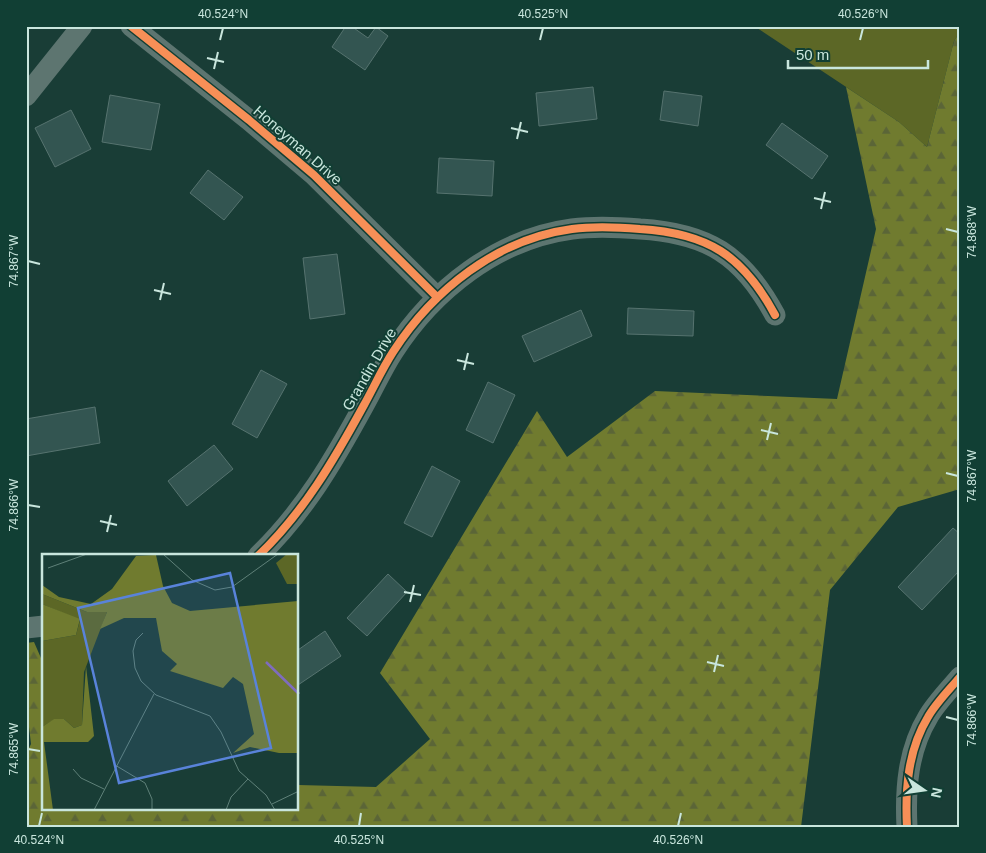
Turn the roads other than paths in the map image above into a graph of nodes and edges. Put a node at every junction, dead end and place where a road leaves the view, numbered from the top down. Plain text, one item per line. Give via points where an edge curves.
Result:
1 (82, 26) edge
2 (130, 26) edge
3 (26, 96) edge
4 (437, 297) junction
5 (775, 315) dead end
6 (260, 554) edge
7 (42, 626) edge
8 (26, 628) edge
9 (960, 677) edge
10 (907, 827) edge

1 - 3 street
2 - 4 street, Honeyman Drive via 314,175
4 - 5 street, Grandin Drive via 467,272 518,244 571,229 622,227 682,236 723,251 742,266 762,289
4 - 6 street, Grandin Drive via 392,353 337,454 307,501
7 - 8 street
9 - 10 street via 928,717 914,750 905,793

